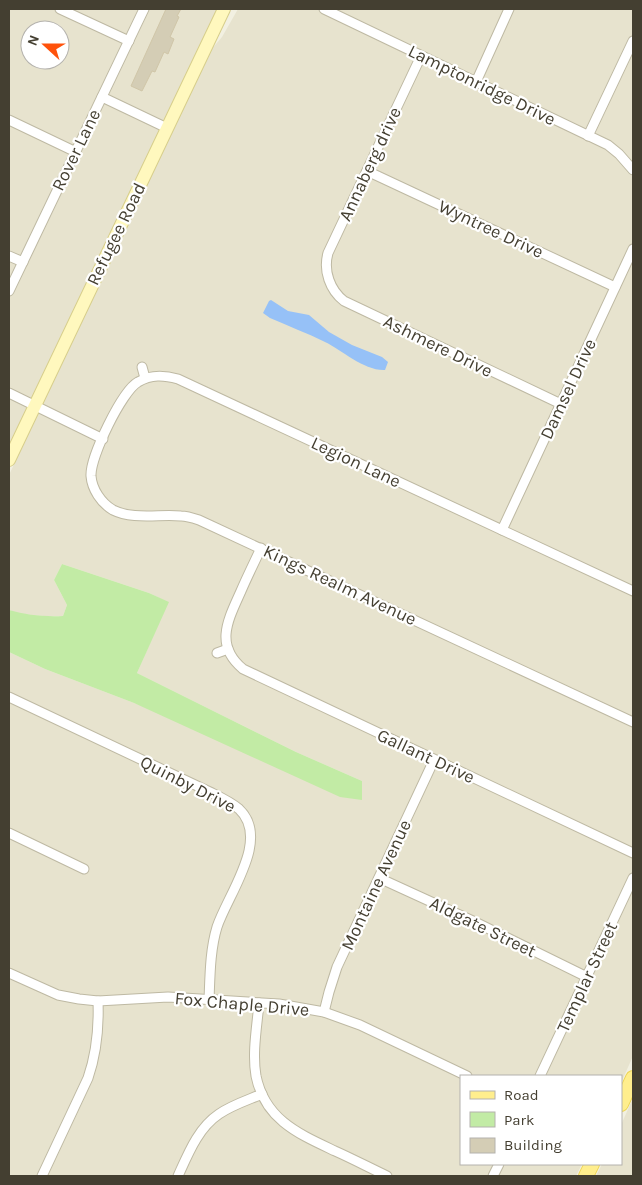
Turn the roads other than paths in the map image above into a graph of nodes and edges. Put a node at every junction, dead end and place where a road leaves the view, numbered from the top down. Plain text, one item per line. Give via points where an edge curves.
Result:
1 (60, 9) edge
2 (144, 9) edge
3 (224, 9) edge
4 (324, 9) edge
5 (509, 9) edge
6 (129, 41) junction
7 (633, 41) edge
8 (421, 56) junction
9 (476, 82) junction
10 (102, 97) junction
11 (9, 120) edge
12 (167, 128) junction
13 (588, 136) junction
14 (76, 152) junction
15 (633, 170) edge
16 (367, 171) junction
17 (633, 248) edge
18 (9, 256) edge
19 (23, 262) junction
20 (328, 275) joint
21 (615, 287) junction
22 (9, 291) edge
23 (142, 367) dead end
24 (146, 378) junction
25 (9, 393) edge
26 (561, 404) junction
27 (34, 406) junction
28 (103, 438) junction
29 (9, 460) edge
30 (502, 530) junction
31 (261, 548) junction
32 (633, 591) edge
33 (228, 649) junction
34 (217, 653) dead end
35 (9, 697) edge
36 (633, 722) edge
37 (434, 760) junction
38 (9, 833) edge
39 (633, 853) edge
40 (84, 869) dead end
41 (379, 878) junction
42 (633, 878) edge
43 (9, 973) edge
44 (587, 977) junction
45 (208, 1000) junction
46 (98, 1001) junction
47 (259, 1003) junction
48 (324, 1012) junction
49 (465, 1075) edge
50 (540, 1075) edge
51 (633, 1078) edge
52 (262, 1094) junction
53 (622, 1102) edge
54 (42, 1176) edge
55 (178, 1176) edge
56 (387, 1176) edge

1 - 6 street
2 - 6 street, Rover Lane
3 - 12 street, Refugee Road
4 - 8 street, Lamptonridge Drive
5 - 9 street
6 - 10 street, Rover Lane
7 - 13 street
8 - 9 street, Lamptonridge Drive
8 - 16 street, Annaberg drive
9 - 13 street, Lamptonridge Drive
10 - 12 street
10 - 14 street, Rover Lane
11 - 14 street
12 - 27 street, Refugee Road
13 - 15 street, Lamptonridge Drive via 620,154
14 - 19 street, Rover Lane
16 - 20 street, Annaberg drive via 328,253
16 - 21 street, Wyntree Drive
17 - 21 street, Damsel Drive
18 - 19 street
19 - 22 street, Rover Lane
20 - 26 street, Ashmere Drive via 344,301
21 - 26 street, Damsel Drive
23 - 24 street
24 - 28 street via 128,390
24 - 30 street, Legion Lane via 156,375 178,379
25 - 27 street
26 - 30 street, Damsel Drive
27 - 28 street
27 - 29 street, Refugee Road
28 - 31 street, Kings Realm Avenue via 95,454 91,475 93,486 104,504 133,515 182,516 200,520
30 - 32 street, Legion Lane
31 - 33 street via 229,617 225,633
31 - 36 street, Kings Realm Avenue
33 - 34 street
33 - 37 street, Gallant Drive via 236,664 250,673
35 - 45 street, Quinby Drive via 210,792 234,805 244,815 251,828 251,847 217,929
37 - 39 street, Gallant Drive
37 - 41 street, Montaine Avenue
38 - 40 street
41 - 44 street, Aldgate Street
41 - 48 street, Montaine Avenue via 337,967
42 - 44 street, Templar Street
43 - 46 street, Fox Chaple Drive via 58,995
44 - 50 street, Templar Street
45 - 46 street, Fox Chaple Drive via 168,997
45 - 47 street, Fox Chaple Drive
46 - 54 street via 99,1029 94,1062
47 - 48 street, Fox Chaple Drive
47 - 52 street via 255,1066
48 - 49 street, Fox Chaple Drive via 360,1025
51 - 53 main road
52 - 55 street via 209,1122 194,1142
52 - 56 street via 273,1113 291,1129

